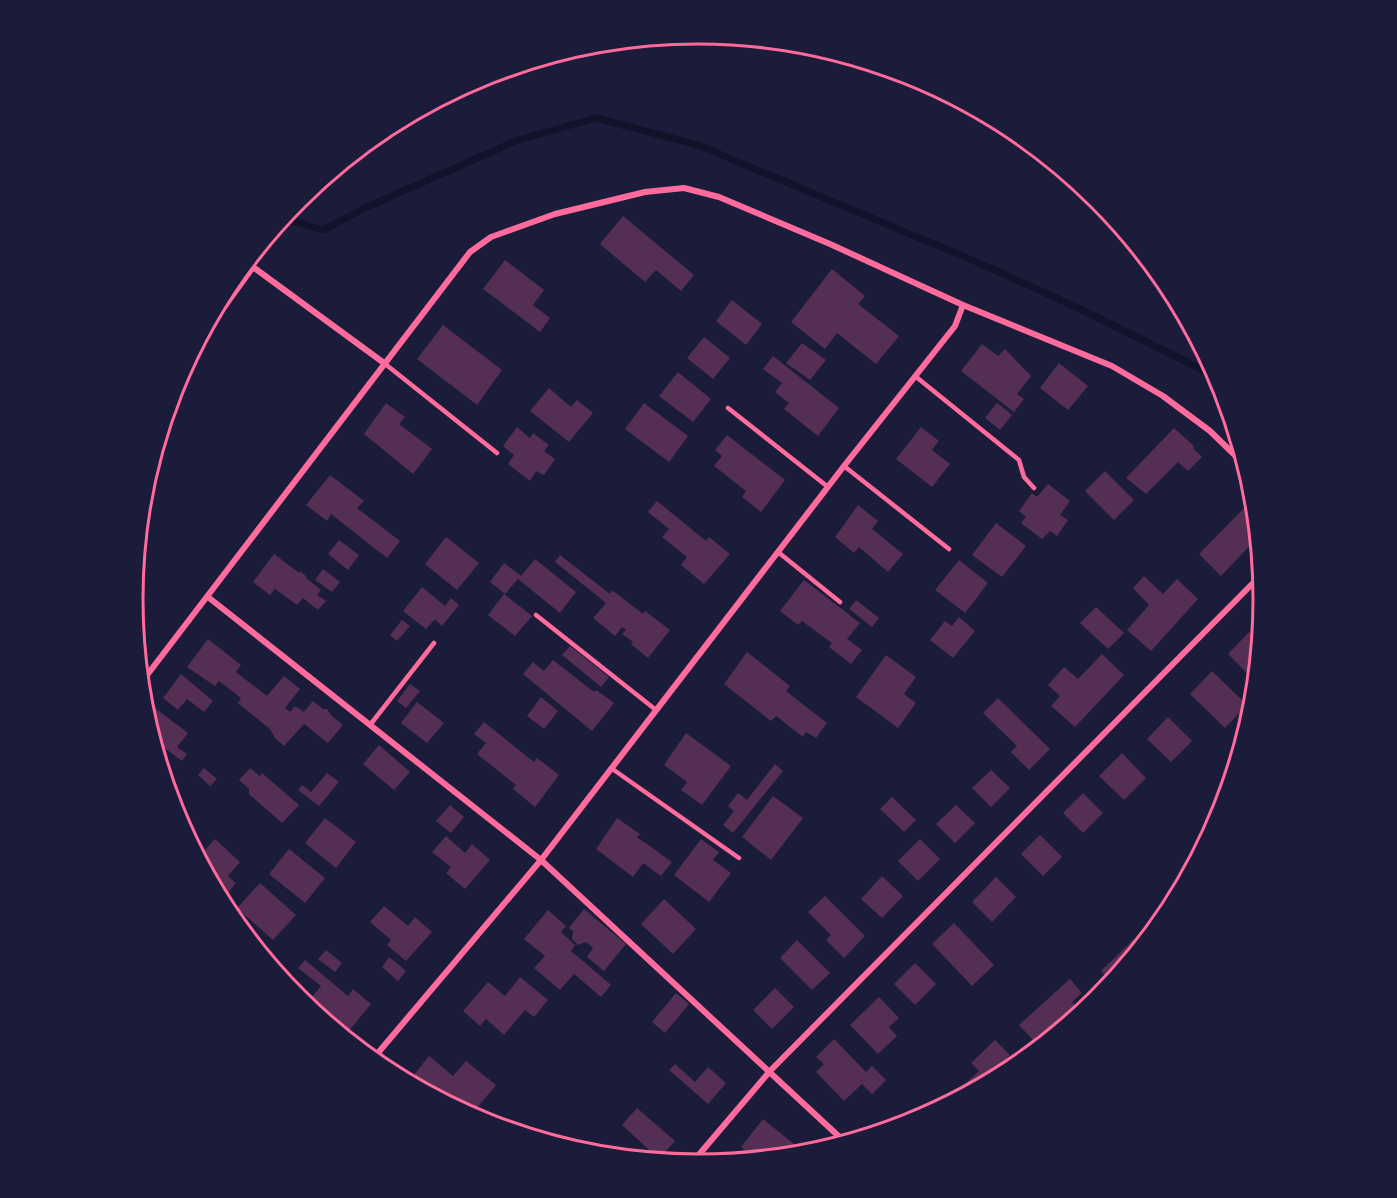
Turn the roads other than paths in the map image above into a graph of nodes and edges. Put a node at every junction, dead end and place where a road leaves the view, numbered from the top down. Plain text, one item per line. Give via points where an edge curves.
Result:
1 (253, 267) edge
2 (963, 305) junction
3 (384, 363) junction
4 (915, 376) junction
5 (728, 408) dead end
6 (497, 453) dead end
7 (1235, 455) edge
8 (844, 466) junction
9 (828, 487) junction
10 (1034, 488) dead end
11 (949, 549) dead end
12 (778, 552) junction
13 (1254, 583) edge
14 (208, 597) junction
15 (840, 602) dead end
16 (537, 615) dead end
17 (434, 644) dead end
18 (148, 674) edge
19 (656, 710) junction
20 (370, 725) junction
21 (610, 768) junction
22 (739, 858) dead end
23 (541, 860) junction
24 (378, 1053) edge
25 (770, 1071) junction
26 (839, 1137) edge
27 (700, 1154) edge

1 - 3 street
2 - 3 street via 719,197 684,188 645,192 555,214 491,237 470,252
2 - 4 street via 955,326
2 - 7 street via 1112,366 1163,396
3 - 6 lane
3 - 14 street
4 - 8 street
4 - 10 lane via 1019,460 1024,477
5 - 9 lane
8 - 9 street
8 - 11 lane
9 - 12 street
12 - 15 lane
12 - 19 street
13 - 25 street
14 - 18 street
14 - 20 street
16 - 19 lane
17 - 20 lane
19 - 21 street
20 - 23 street
21 - 22 lane
21 - 23 street
23 - 24 street
23 - 25 street
25 - 26 street
25 - 27 street

